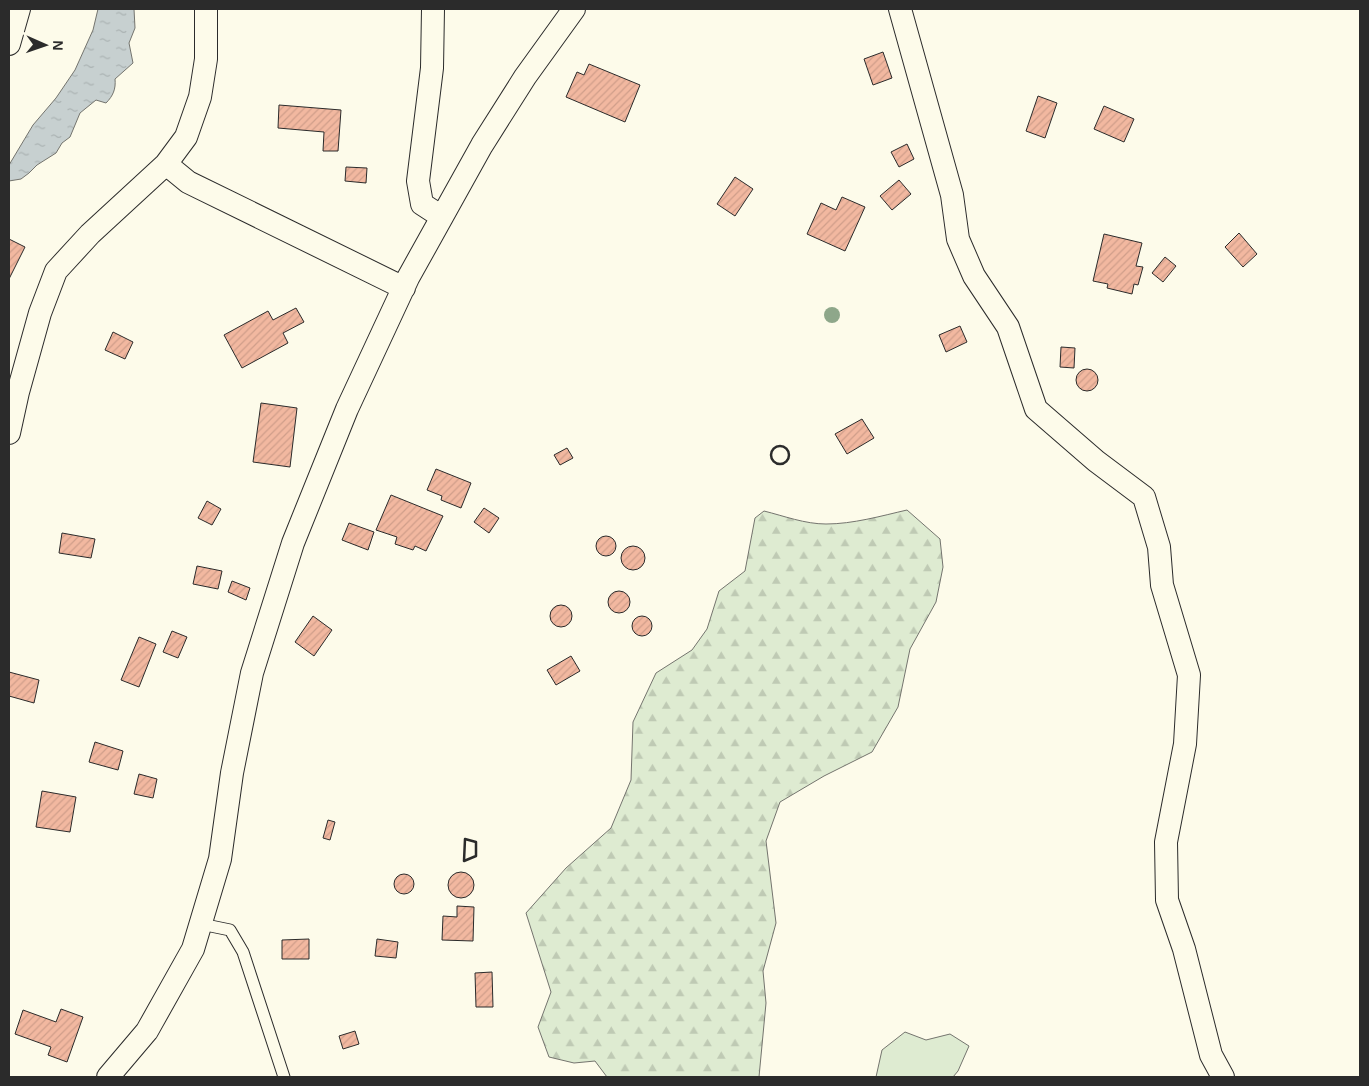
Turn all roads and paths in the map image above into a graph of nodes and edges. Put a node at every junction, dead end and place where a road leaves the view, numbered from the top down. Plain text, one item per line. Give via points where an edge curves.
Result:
1 (19, 9) edge
2 (206, 9) edge
3 (433, 9) edge
4 (574, 9) edge
5 (900, 9) edge
6 (9, 44) edge
7 (166, 164) junction
8 (442, 216) junction
9 (404, 288) junction
10 (9, 433) edge
11 (200, 924) junction
12 (108, 1077) edge
13 (284, 1077) edge
14 (1223, 1077) edge

1 - 6 street
2 - 7 street via 206,59 200,97 186,137
3 - 8 street via 432,68 418,181 422,204
4 - 8 street via 525,77
5 - 14 street via 952,195 958,239 974,276 1008,327 1036,409 1144,497 1159,547 1162,585 1189,675 1185,744 1166,842 1167,900 1189,968 1211,1055
7 - 9 street via 188,182
7 - 10 street via 90,234 56,271 40,314
8 - 9 street
9 - 11 street via 347,409 292,542 252,673 232,773 220,859
11 - 12 street via 193,949 147,1031
11 - 13 lane via 230,930 243,952

